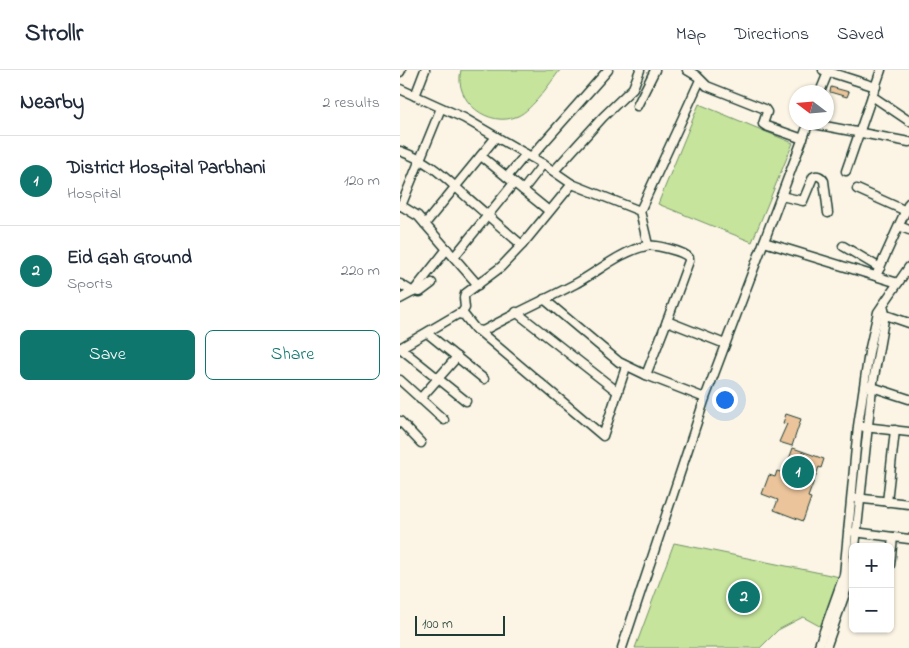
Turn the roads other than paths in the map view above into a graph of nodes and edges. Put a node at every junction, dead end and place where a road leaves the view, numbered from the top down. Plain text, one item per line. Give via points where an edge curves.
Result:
1 (415, 70) edge
2 (608, 70) edge
3 (640, 70) edge
4 (655, 70) edge
5 (687, 70) edge
6 (882, 70) edge
7 (827, 71) edge
8 (425, 72) edge
9 (700, 80) junction
10 (822, 85) edge
11 (876, 86) junction
12 (400, 90) edge
13 (415, 96) junction
14 (872, 96) junction
15 (636, 106) dead end
16 (441, 108) junction
17 (909, 120) edge
18 (834, 128) edge
19 (806, 130) edge
20 (858, 133) junction
21 (496, 137) junction
22 (803, 139) junction
23 (909, 142) edge
24 (400, 151) edge
25 (482, 156) junction
26 (528, 156) junction
27 (420, 159) junction
28 (543, 164) junction
29 (846, 171) dead end
30 (554, 172) junction
31 (507, 177) junction
32 (514, 183) junction
33 (572, 184) junction
34 (455, 187) junction
35 (857, 189) dead end
36 (523, 190) junction
37 (781, 196) junction
38 (400, 206) edge
39 (908, 207) edge
40 (549, 211) junction
41 (640, 211) junction
42 (828, 213) dead end
43 (487, 215) junction
44 (425, 224) junction
45 (899, 226) junction
46 (909, 230) edge
47 (764, 242) junction
48 (522, 244) junction
49 (648, 245) junction
50 (843, 246) dead end
51 (447, 249) junction
52 (454, 257) junction
53 (909, 267) edge
54 (880, 268) junction
55 (876, 276) junction
56 (432, 283) dead end
57 (898, 283) junction
58 (400, 284) edge
59 (478, 285) junction
60 (413, 292) junction
61 (400, 299) edge
62 (544, 299) junction
63 (516, 312) junction
64 (881, 313) junction
65 (461, 314) junction
66 (667, 320) junction
67 (909, 323) edge
68 (479, 331) junction
69 (427, 333) junction
70 (725, 344) junction
71 (400, 348) edge
72 (869, 352) junction
73 (878, 354) junction
74 (457, 358) junction
75 (626, 367) junction
76 (646, 375) junction
77 (438, 379) junction
78 (400, 380) edge
79 (484, 380) dead end
80 (868, 386) junction
81 (618, 392) junction
82 (705, 398) junction
83 (420, 399) junction
84 (909, 399) edge
85 (466, 401) dead end
86 (444, 420) dead end
87 (400, 421) edge
88 (858, 426) junction
89 (868, 427) junction
90 (895, 430) junction
91 (909, 432) edge
92 (421, 443) dead end
93 (850, 498) junction
94 (860, 499) junction
95 (887, 502) junction
96 (909, 504) edge
97 (847, 531) junction
98 (857, 532) junction
99 (894, 537) junction
100 (909, 539) edge
101 (856, 543) edge
102 (893, 543) edge
103 (849, 583) edge
104 (622, 648) edge
105 (818, 648) edge
106 (826, 648) edge

1 - 8 street
2 - 26 street
3 - 30 street via 633,88
4 - 15 street
5 - 9 street
6 - 11 street
7 - 10 street
7 - 11 street
8 - 13 street
9 - 22 street via 707,86 765,109 763,124
9 - 41 street
11 - 14 street
12 - 13 street
13 - 16 street
14 - 17 street
14 - 20 street
16 - 21 street
16 - 27 street
18 - 20 street
19 - 22 street
20 - 23 street
20 - 29 street
21 - 25 street
21 - 26 street
22 - 37 street
24 - 27 street
25 - 31 street
25 - 34 street
26 - 28 street
26 - 31 street
27 - 34 street
27 - 38 street
28 - 30 street
28 - 36 street
30 - 33 street
31 - 32 street
32 - 36 street
32 - 43 street
33 - 40 street
33 - 41 street
34 - 43 street
34 - 44 street
35 - 39 street
36 - 40 street
37 - 42 street via 803,201 813,177 822,178
37 - 47 street
38 - 44 street
39 - 45 street
40 - 48 street
41 - 49 street
43 - 48 street
43 - 52 street
44 - 51 street
45 - 46 street
45 - 54 street
47 - 55 street
47 - 70 street
48 - 59 street via 501,267
49 - 62 street via 625,254
49 - 66 street via 681,252 689,258
50 - 54 street
51 - 52 street
51 - 60 street
52 - 59 street
53 - 57 street
54 - 55 street
55 - 57 street
56 - 60 street via 420,292
57 - 64 street
58 - 60 street
59 - 65 street via 464,296 465,308
60 - 61 street
62 - 63 street
62 - 75 street
63 - 68 street
63 - 81 street
64 - 67 street
64 - 72 street
64 - 73 street
65 - 68 street
65 - 69 street
66 - 70 street
66 - 76 street
68 - 81 street via 603,436
69 - 71 street
69 - 74 street
70 - 82 street
71 - 77 street
72 - 73 street
72 - 80 street
73 - 80 street
74 - 77 street
74 - 79 street
75 - 76 street
75 - 81 street
76 - 82 street
77 - 83 street
77 - 85 street
78 - 83 street
80 - 84 street
80 - 88 street
80 - 89 street
82 - 104 street
83 - 86 street
87 - 92 street
88 - 89 street
88 - 93 street
89 - 90 street
89 - 94 street
90 - 91 street
90 - 95 street
93 - 94 street
93 - 97 street
94 - 95 street
94 - 98 street
95 - 96 street
97 - 98 street
97 - 105 street via 842,584
98 - 99 street
98 - 101 street
99 - 100 street
99 - 102 street
103 - 106 street

